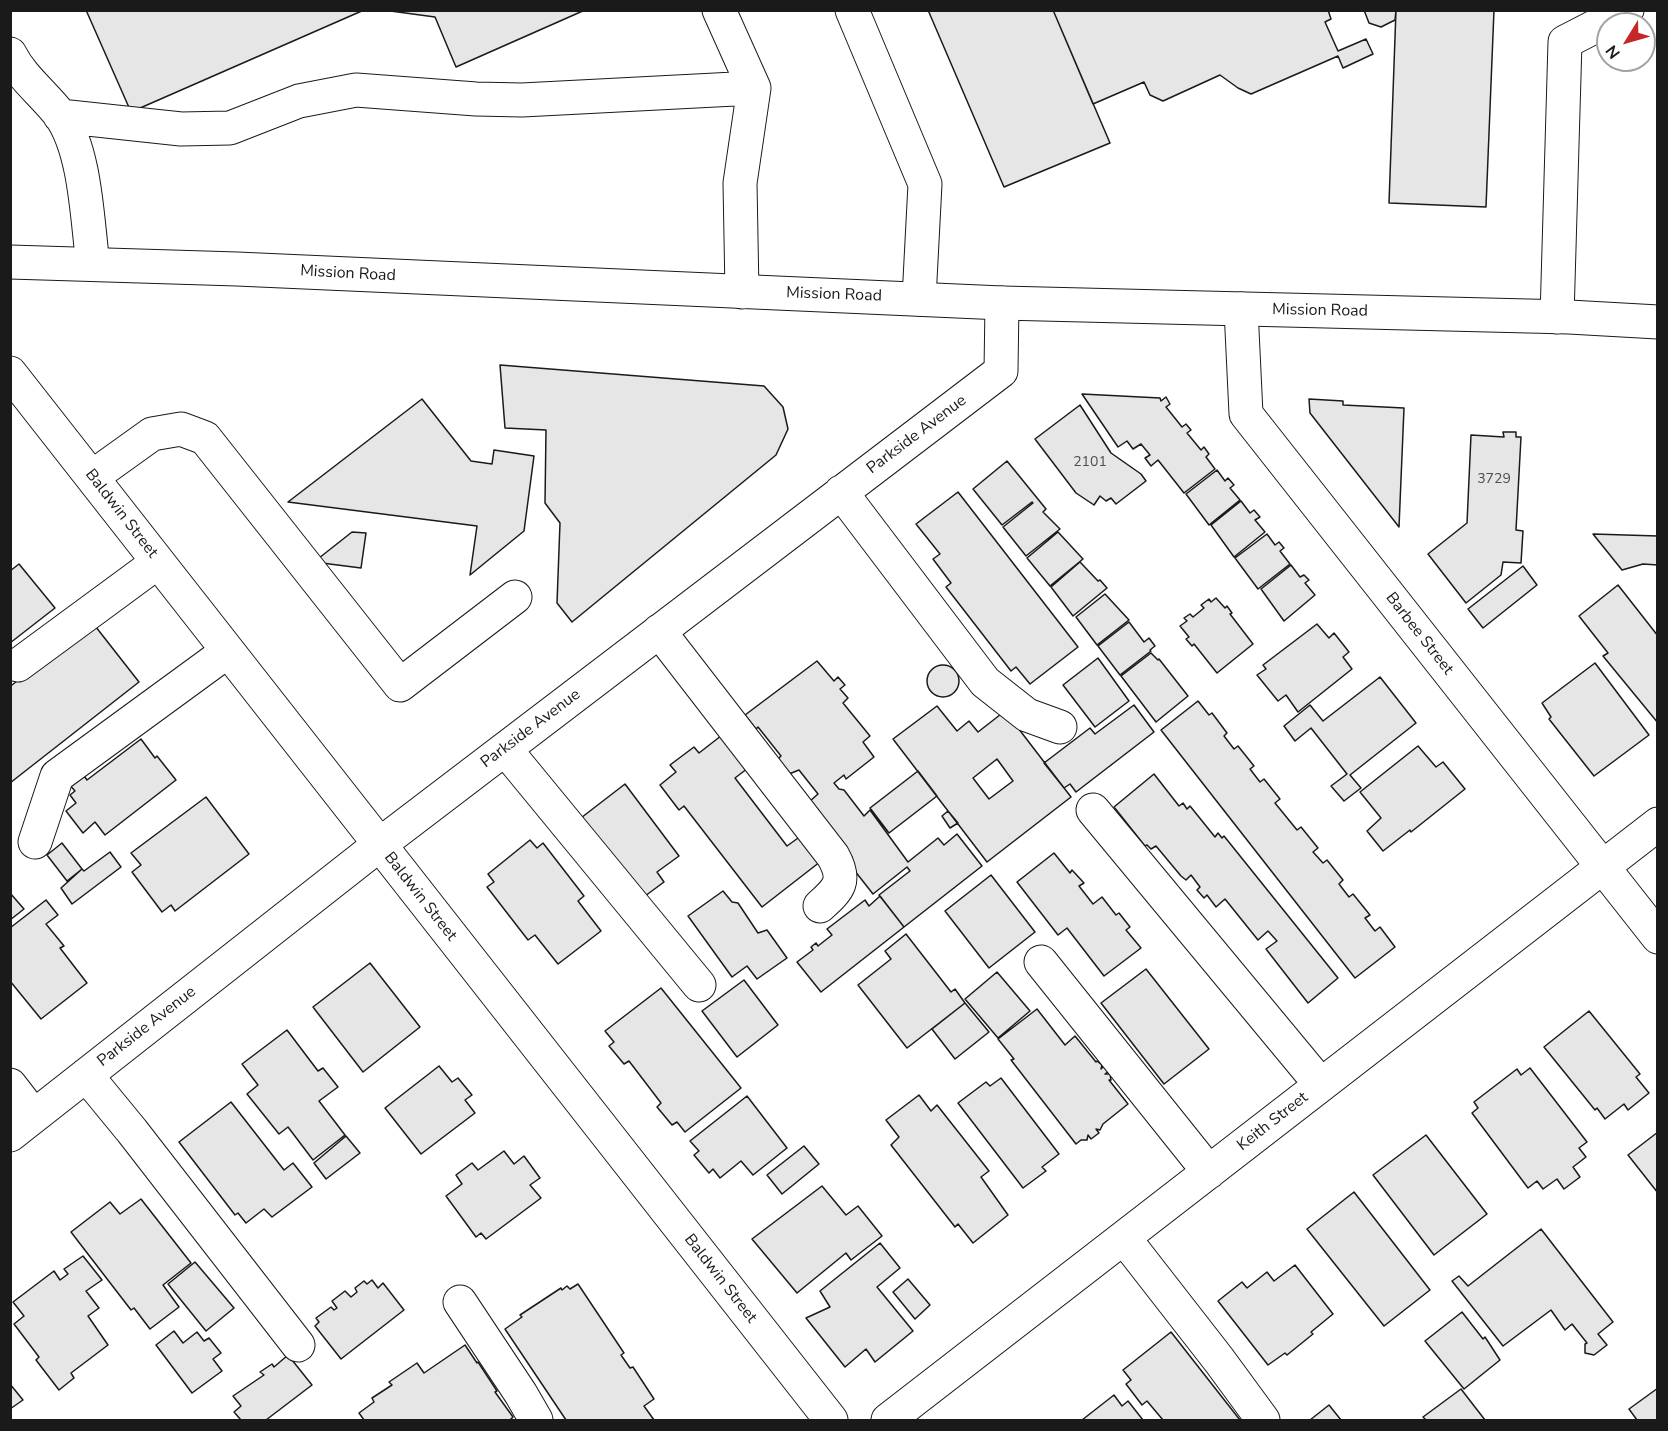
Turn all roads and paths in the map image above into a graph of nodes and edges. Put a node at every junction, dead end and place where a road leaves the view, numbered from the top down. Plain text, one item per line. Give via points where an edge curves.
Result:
1 (719, 10) edge
2 (852, 10) edge
3 (1627, 10) edge
4 (10, 54) edge
5 (754, 88) junction
6 (60, 116) junction
7 (10, 262) edge
8 (93, 264) junction
9 (742, 292) junction
10 (919, 299) junction
11 (1002, 303) junction
12 (1241, 309) junction
13 (1557, 317) junction
14 (1658, 322) edge
15 (10, 373) edge
16 (92, 477) junction
17 (841, 492) junction
18 (159, 562) junction
19 (515, 597) dead end
20 (659, 631) junction
21 (228, 651) junction
22 (18, 665) dead end
23 (1060, 727) dead end
24 (505, 749) junction
25 (1094, 810) dead end
26 (1658, 824) edge
27 (35, 842) dead end
28 (379, 845) junction
29 (1602, 867) junction
30 (820, 906) dead end
31 (1658, 937) edge
32 (1041, 962) dead end
33 (699, 985) dead end
34 (86, 1075) junction
35 (10, 1085) edge
36 (1322, 1085) junction
37 (22, 1125) edge
38 (1209, 1172) junction
39 (1124, 1238) junction
40 (460, 1302) dead end
41 (298, 1345) dead end
42 (536, 1420) edge
43 (831, 1420) edge
44 (888, 1420) edge
45 (1263, 1420) edge

1 - 5 street
2 - 10 street via 925,184
3 - 13 street via 1565,42
4 - 6 street via 16,67
5 - 6 street via 522,100 356,90 299,101 230,128 181,129
5 - 9 street via 740,183
6 - 8 street via 78,155
7 - 8 street, Mission Road
8 - 9 street, Mission Road
9 - 10 street, Mission Road
10 - 11 street, Mission Road
11 - 12 street, Mission Road
11 - 17 street, Parkside Avenue via 1001,371
12 - 13 street, Mission Road
12 - 29 street, Barbee Street via 1246,414
13 - 14 street, Mission Road
15 - 16 street, Baldwin Street
16 - 18 street, Baldwin Street
16 - 19 street via 152,434 181,429 205,438 400,686
17 - 20 street, Parkside Avenue
17 - 23 street via 985,682 1027,715
18 - 21 street, Baldwin Street
18 - 22 street
20 - 24 street, Parkside Avenue
20 - 30 street via 833,856 840,869 840,883
21 - 27 street via 57,776
21 - 28 street, Baldwin Street
24 - 28 street, Parkside Avenue
24 - 33 street
25 - 36 street
26 - 29 street, Keith Street
28 - 34 street, Parkside Avenue
28 - 43 street, Baldwin Street
29 - 31 street, Barbee Street
29 - 36 street, Keith Street
32 - 38 street
34 - 37 street, Parkside Avenue
34 - 41 street
35 - 37 street
36 - 38 street, Keith Street
38 - 39 street, Keith Street
39 - 44 street, Keith Street
39 - 45 street
40 - 42 street

